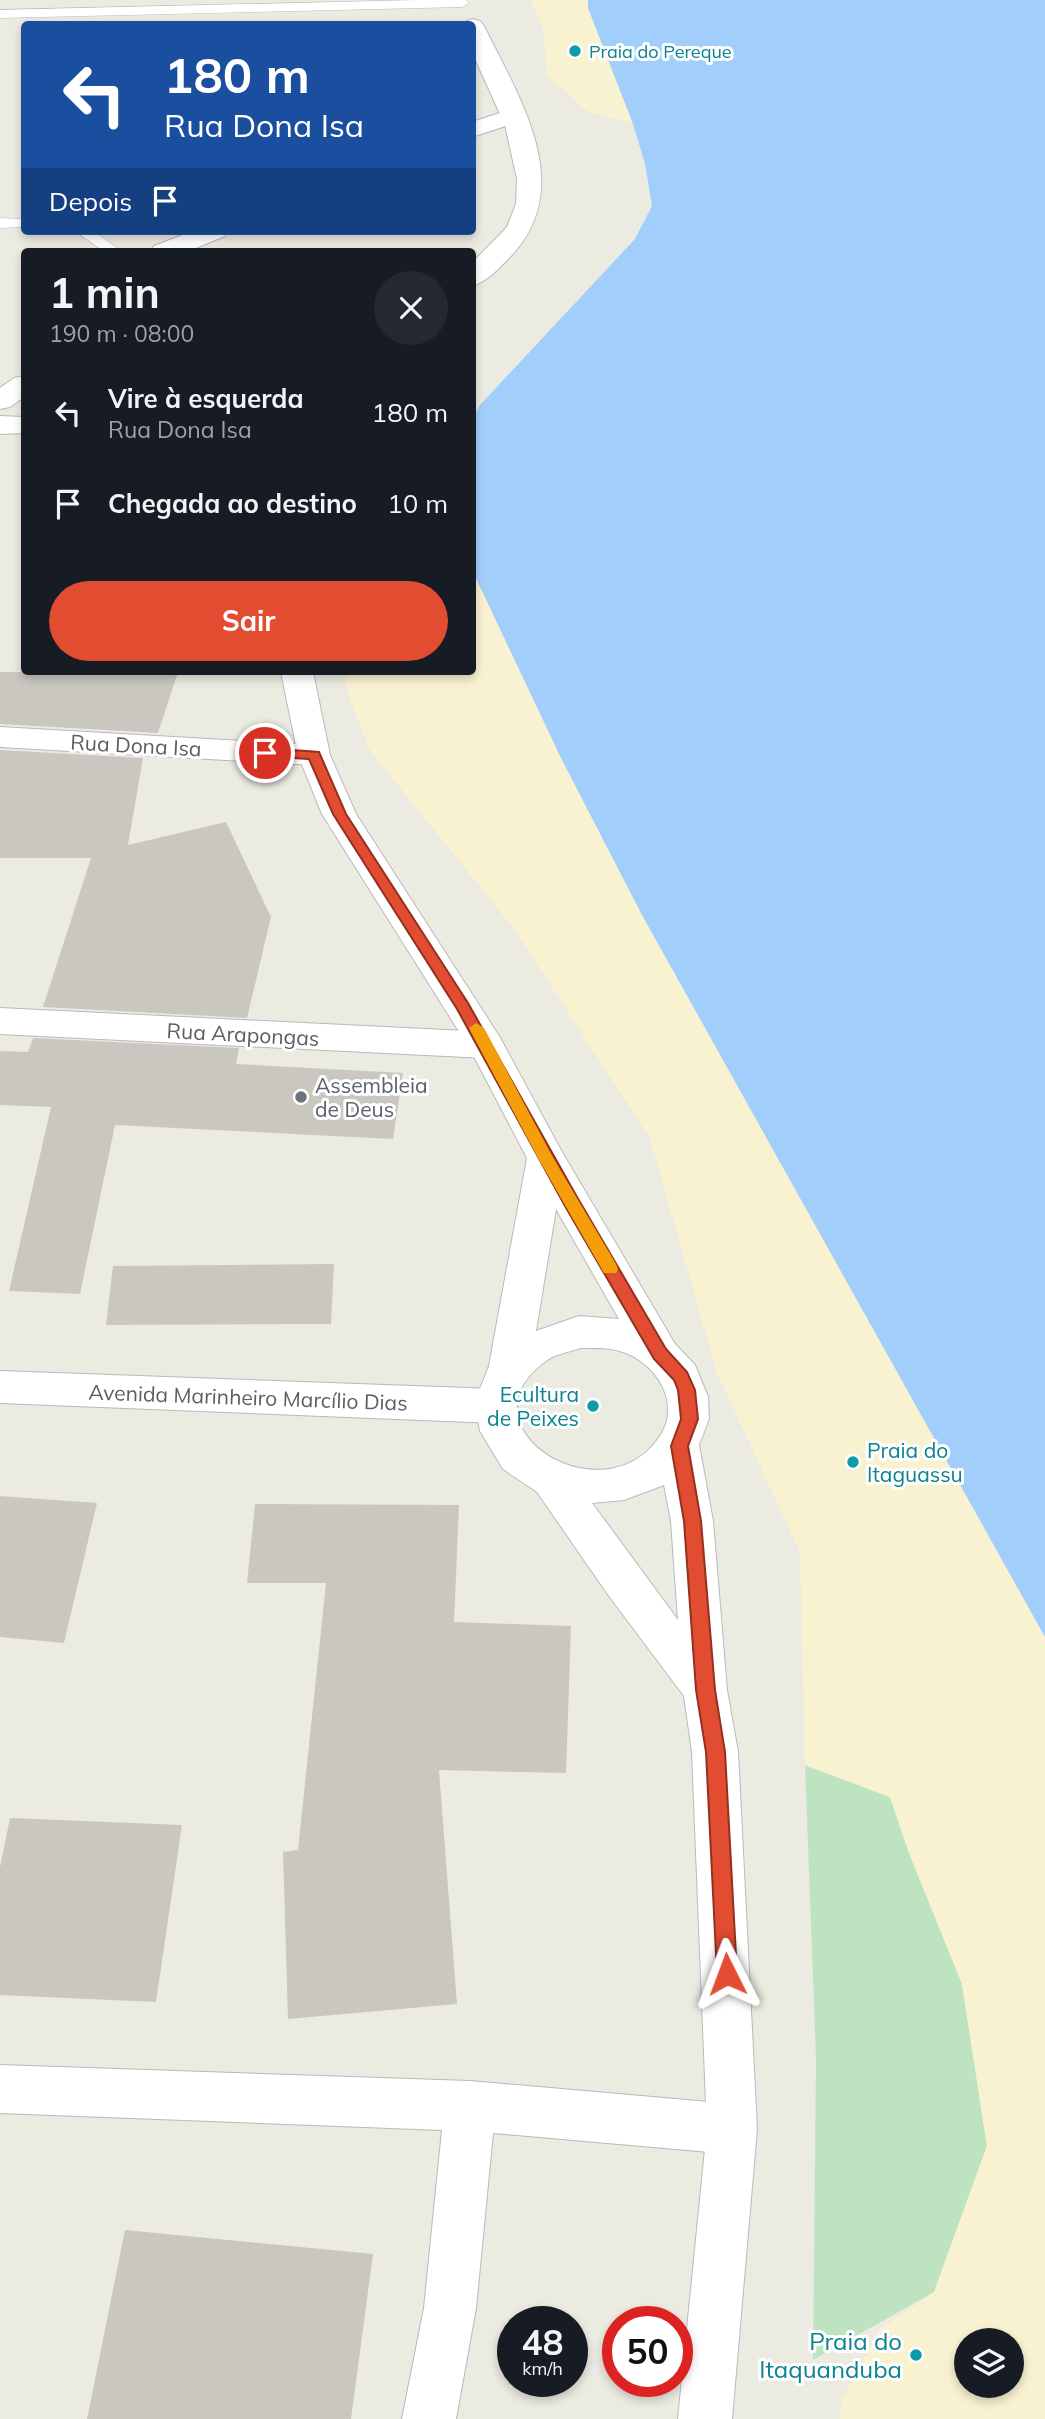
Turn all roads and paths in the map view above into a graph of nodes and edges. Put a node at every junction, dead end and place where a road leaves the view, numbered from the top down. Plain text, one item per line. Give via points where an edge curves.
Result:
1 (461, 1) edge
2 (0, 14) edge
3 (470, 21) edge
4 (476, 34) edge
5 (512, 116) junction
6 (476, 129) edge
7 (0, 223) edge
8 (21, 223) edge
9 (89, 235) edge
10 (206, 235) edge
11 (110, 248) edge
12 (173, 248) edge
13 (476, 274) edge
14 (21, 386) edge
15 (0, 401) edge
16 (0, 425) edge
17 (21, 425) edge
18 (298, 675) edge
19 (0, 737) edge
20 (314, 755) junction
21 (0, 1021) edge
22 (486, 1045) junction
23 (546, 1158) junction
24 (660, 1354) junction
25 (509, 1368) junction
26 (0, 1387) edge
27 (496, 1406) junction
28 (679, 1446) junction
29 (552, 1479) junction
30 (705, 1690) junction
31 (0, 2089) edge
32 (470, 2106) junction
33 (732, 2129) junction
34 (429, 2419) edge
35 (705, 2419) edge

1 - 2 lane
1 - 3 main road
4 - 5 main road
5 - 6 main road
5 - 13 main road via 530,164 527,204 521,225
7 - 8 lane
9 - 11 lane
10 - 12 main road
14 - 15 main road
16 - 17 main road
18 - 20 main road
19 - 20 main road, Rua Dona Isa
20 - 22 main road via 340,814
21 - 22 main road, Rua Arapongas
22 - 23 main road
23 - 24 main road
23 - 25 main road
24 - 25 main road via 622,1335 579,1332 539,1343
24 - 28 main road via 681,1377 690,1404
25 - 27 main road via 497,1392
26 - 27 main road, Avenida Marinheiro Marcílio Dias
27 - 29 main road via 499,1428 510,1449
28 - 29 main road via 646,1475 624,1483 575,1486
28 - 30 main road via 692,1521
29 - 30 main road
30 - 33 main road via 719,1806
31 - 32 main road
32 - 33 main road
32 - 34 main road via 450,2308
33 - 35 main road

